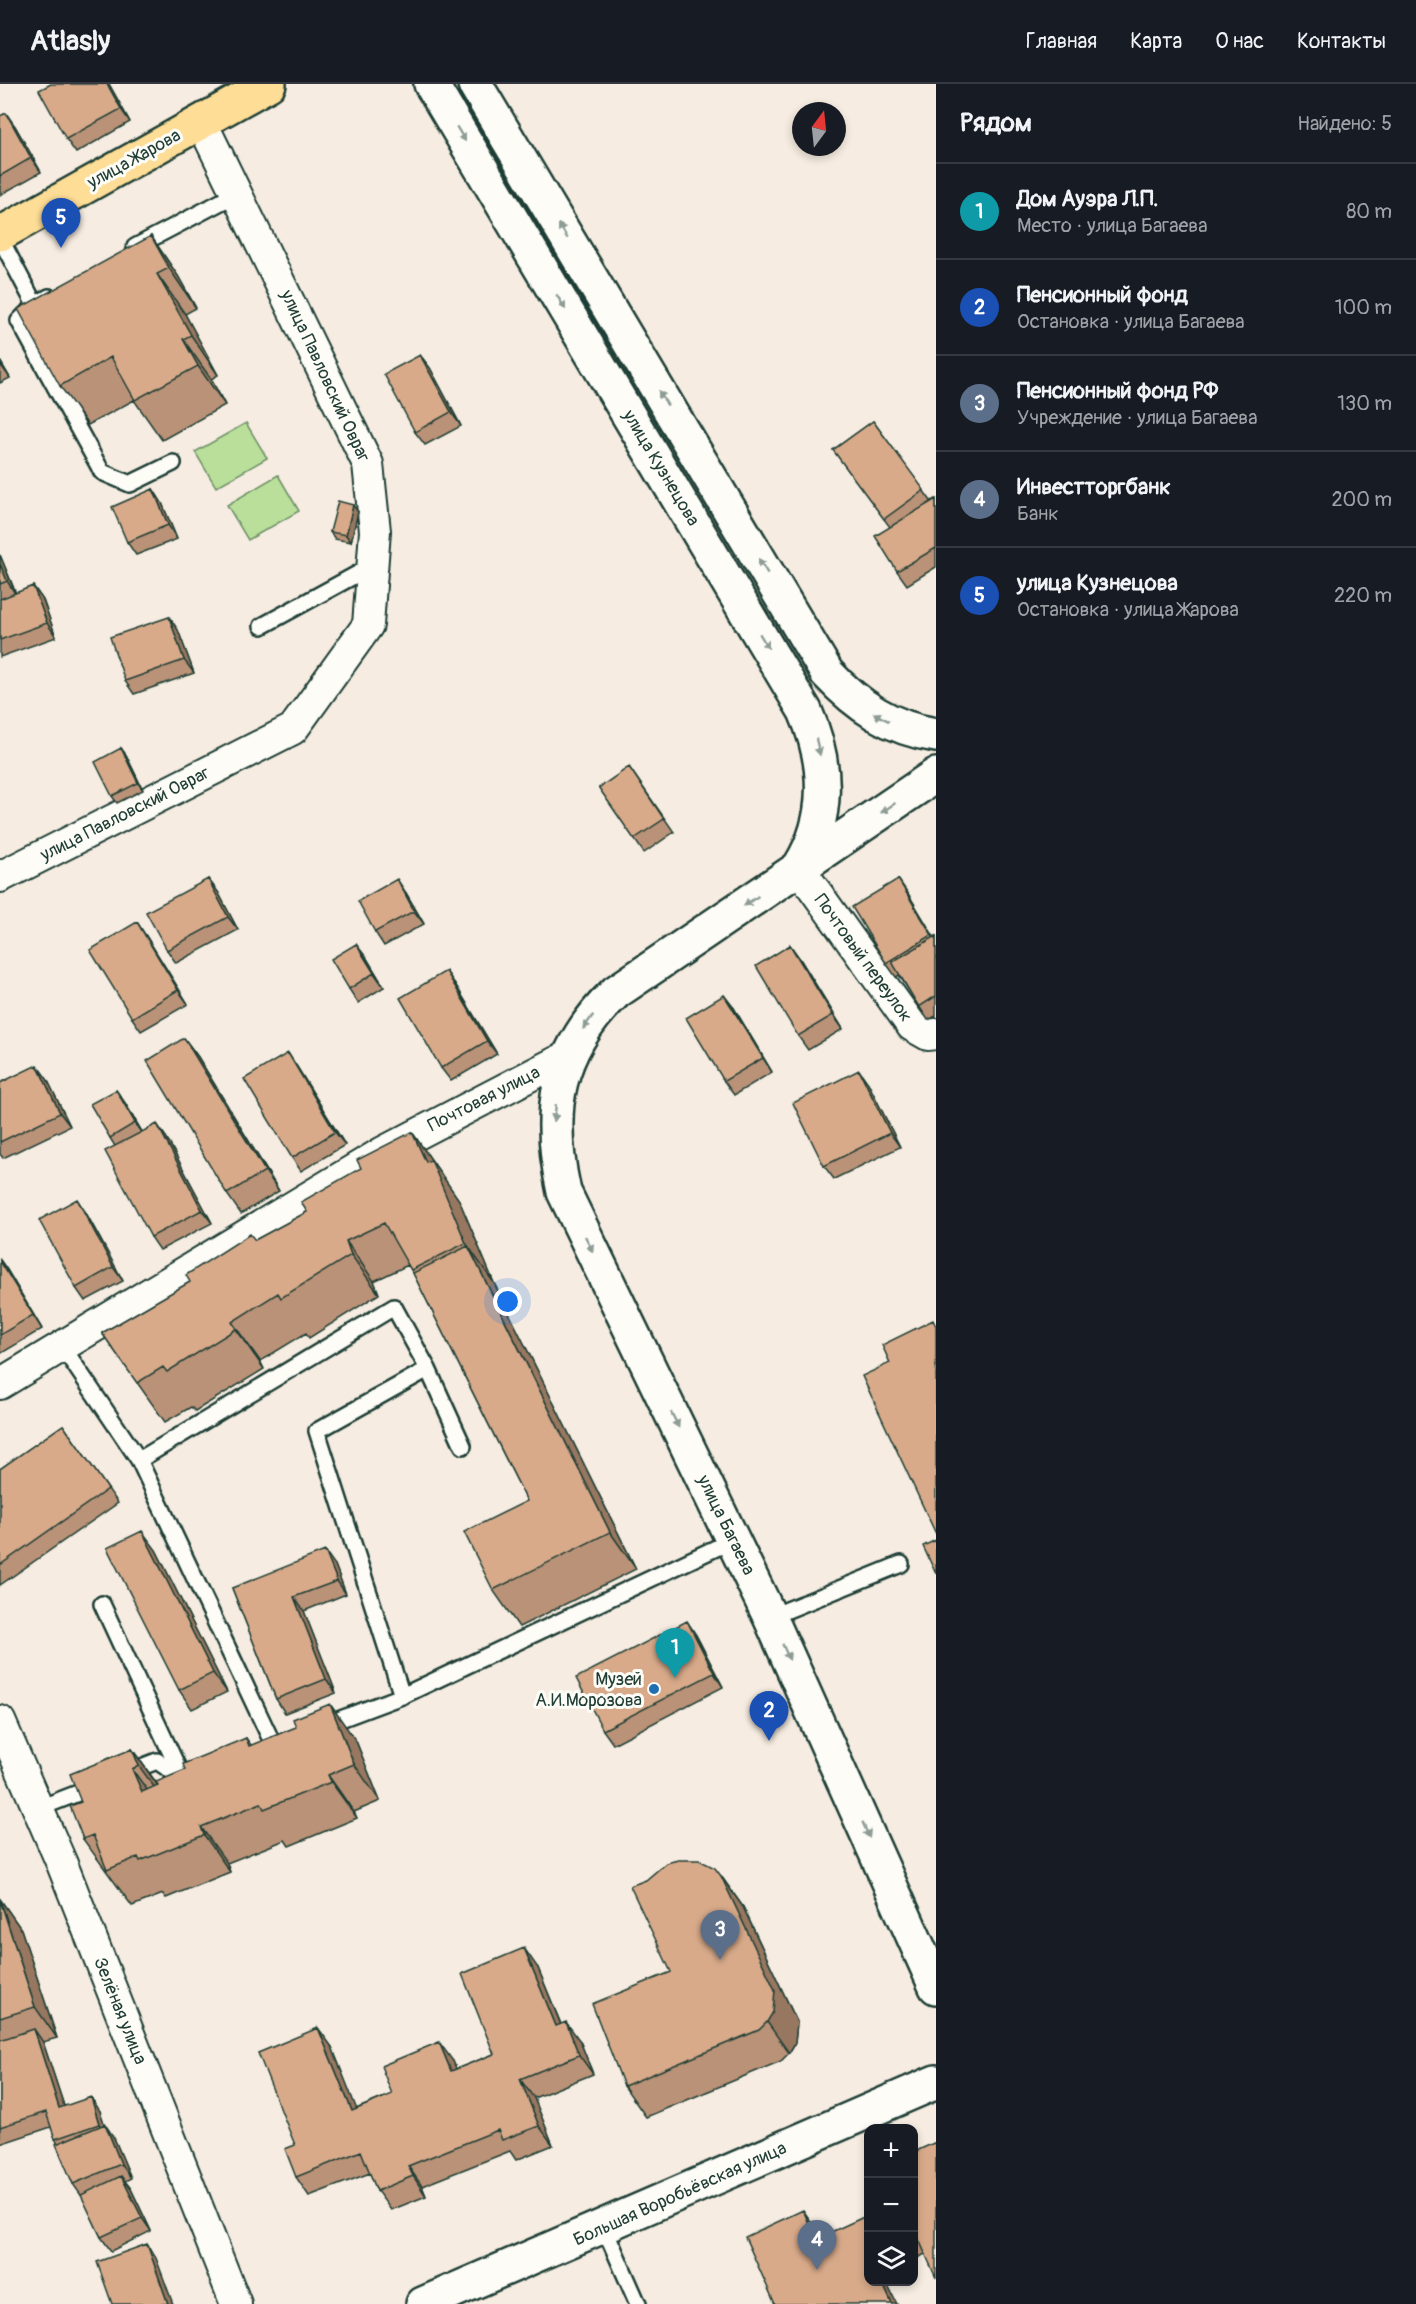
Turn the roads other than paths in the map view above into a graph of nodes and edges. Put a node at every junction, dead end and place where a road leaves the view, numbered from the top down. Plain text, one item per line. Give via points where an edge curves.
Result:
1 (269, 84) edge
2 (432, 84) edge
3 (475, 84) edge
4 (201, 121) junction
5 (236, 194) junction
6 (0, 236) edge
7 (119, 257) edge
8 (67, 287) edge
9 (36, 304) junction
10 (173, 463) dead end
11 (372, 566) junction
12 (262, 626) dead end
13 (936, 735) edge
14 (936, 775) edge
15 (799, 868) junction
16 (0, 877) edge
17 (936, 1034) edge
18 (568, 1056) junction
19 (62, 1346) junction
20 (428, 1369) junction
21 (0, 1384) edge
22 (463, 1446) dead end
23 (139, 1461) junction
24 (733, 1540) junction
25 (902, 1564) dead end
26 (102, 1604) dead end
27 (770, 1617) junction
28 (402, 1696) junction
29 (0, 1721) edge
30 (305, 1732) edge
31 (273, 1744) edge
32 (206, 1770) edge
33 (183, 1779) junction
34 (37, 1809) junction
35 (936, 1987) edge
36 (936, 2082) edge
37 (604, 2227) junction
38 (236, 2304) edge
39 (423, 2304) edge
40 (638, 2304) edge

1 - 4 main road, улица Жарова
2 -> 15 main road, улица Кузнецова via 805,711 819,748 824,788 819,827
13 -> 3 main road, улица Кузнецова via 879,717 842,690 827,673
4 - 5 street, улица Павловский Овраг
4 - 6 main road, улица Жарова
5 - 7 lane
5 - 11 street, улица Павловский Овраг via 368,464 375,531
6 - 9 lane
8 - 9 lane
9 - 10 lane via 19,321 102,472 130,484
11 - 12 lane
11 - 16 street, улица Павловский Овраг via 368,625 293,729
14 -> 15 main road
15 - 17 street, Почтовый переулок via 912,1026 928,1035
15 -> 18 main road via 616,992 596,1011
18 - 19 street, Почтовая улица via 383,1152
18 -> 24 main road, улица Багаева via 558,1089 554,1124 556,1158 564,1191
19 - 21 street, Почтовая улица
19 - 23 lane
20 - 22 lane
20 - 23 lane via 394,1307
20 - 28 lane via 317,1431
23 - 31 lane
24 - 27 main road, улица Багаева
24 - 28 lane
25 - 27 lane
26 - 33 lane
27 -> 35 main road, улица Багаева
28 - 30 lane
29 - 34 street, Зелёная улица
32 - 33 lane
33 - 34 lane via 157,1761
34 - 38 street, Зелёная улица
36 - 37 main road, Большая Воробьёвская улица
37 - 39 main road, Большая Воробьёвская улица
37 - 40 lane

